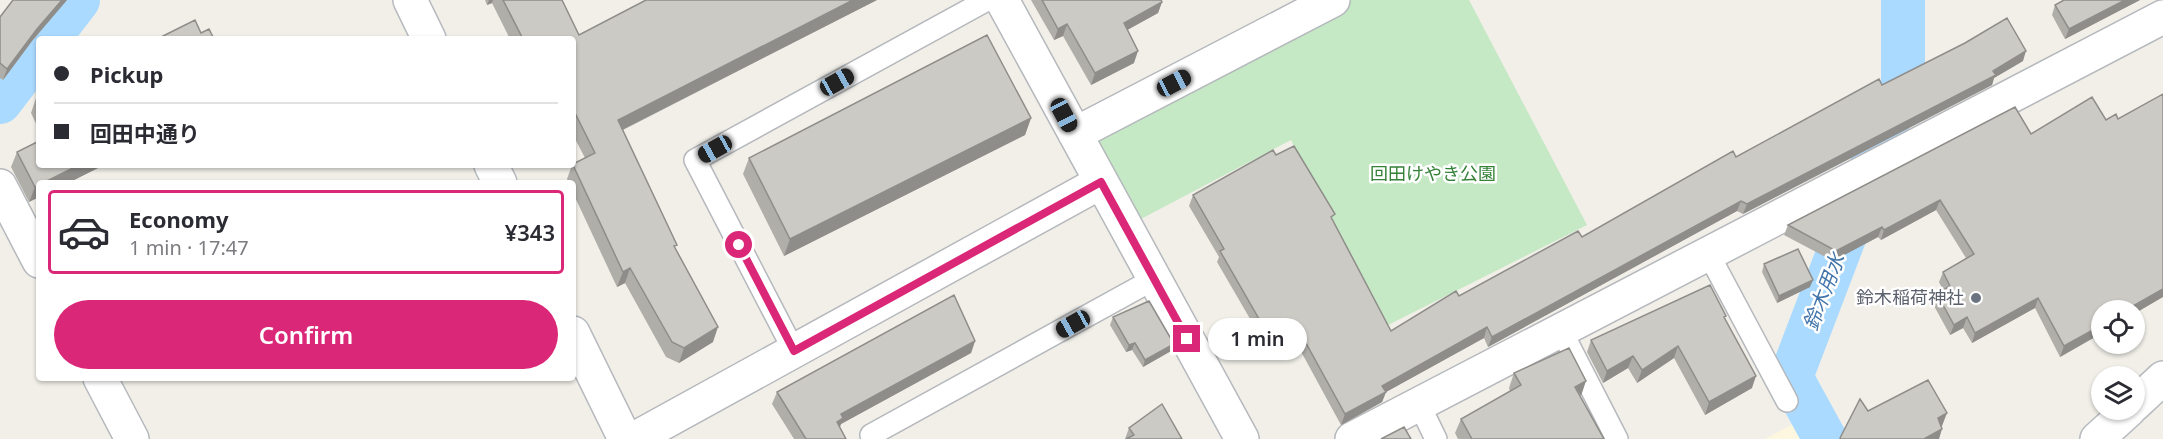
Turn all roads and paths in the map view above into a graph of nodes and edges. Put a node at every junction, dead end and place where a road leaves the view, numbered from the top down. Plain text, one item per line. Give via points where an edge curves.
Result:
1 (410, 0) edge
2 (987, 0) edge
3 (1002, 0) edge
4 (1333, 0) edge
5 (2163, 17) edge
6 (428, 36) edge
7 (1075, 134) junction
8 (1101, 182) junction
9 (0, 186) edge
10 (1708, 253) junction
11 (36, 255) edge
12 (1154, 279) junction
13 (1561, 330) junction
14 (576, 339) edge
15 (794, 351) junction
16 (2163, 378) edge
17 (102, 381) edge
18 (2145, 395) edge
19 (1788, 401) dead end
20 (1419, 405) junction
21 (2118, 420) edge
22 (871, 435) dead end
23 (132, 439) edge
24 (625, 439) edge
25 (634, 439) edge
26 (1242, 439) edge
27 (1352, 439) edge
28 (1436, 439) edge
29 (1617, 439) edge
30 (2097, 439) edge

1 - 6 street
2 - 15 lane via 695,160
3 - 7 street
4 - 7 street
5 - 10 street
7 - 8 street
8 - 12 street
8 - 15 street
9 - 11 street
10 - 13 street
10 - 19 lane
12 - 22 lane
12 - 26 street
13 - 20 street
13 - 29 lane
14 - 24 street
15 - 25 street
16 - 18 street
17 - 23 street
20 - 27 street
20 - 28 lane
21 - 30 street

